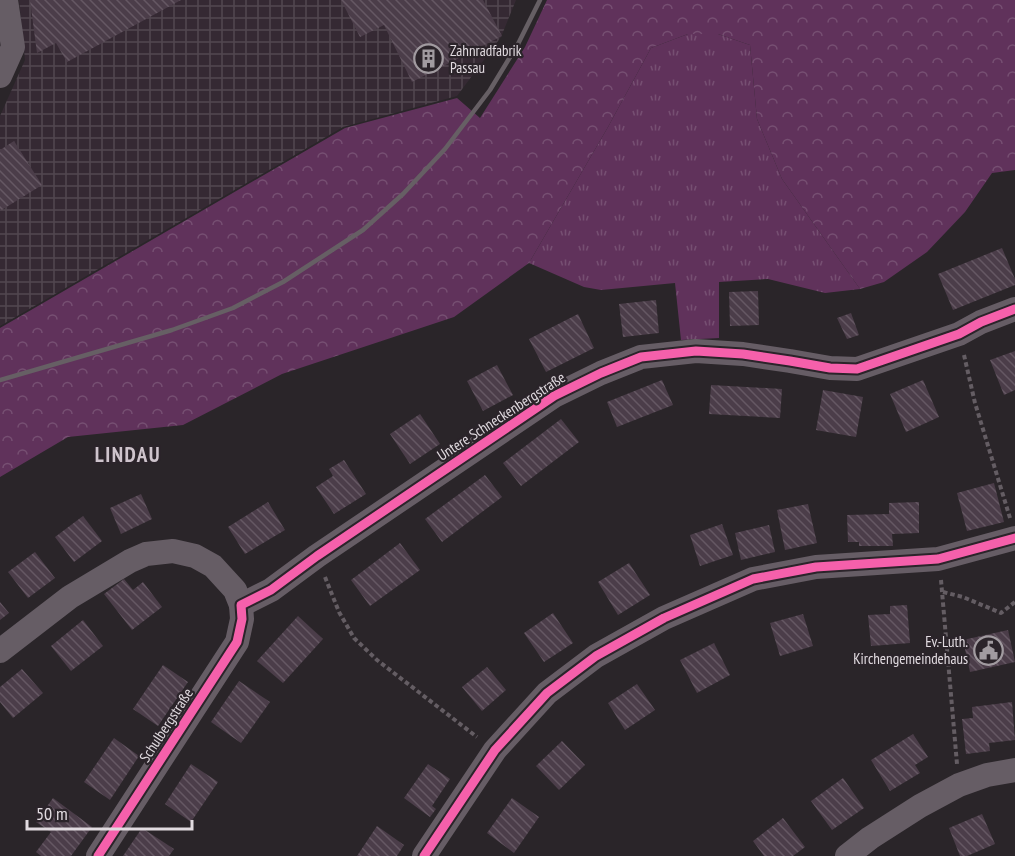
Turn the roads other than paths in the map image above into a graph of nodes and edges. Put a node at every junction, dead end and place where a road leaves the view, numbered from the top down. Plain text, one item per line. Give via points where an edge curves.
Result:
1 (6, 0) edge
2 (0, 76) edge
3 (1015, 309) edge
4 (1013, 531) edge
5 (241, 605) junction
6 (0, 651) edge
7 (1015, 770) edge
8 (98, 856) edge
9 (424, 856) edge
10 (847, 856) edge

1 - 2 street via 13,47
3 - 5 street, Untere Schneckenbergstraße via 959,334 857,369 696,351 641,357 554,396 271,590
4 - 9 street via 938,559 816,567 753,579 664,618 596,656 547,693 495,750
5 - 6 street via 235,590 213,566 195,556 173,551 146,554 70,597
5 - 8 street, Schulbergstraße via 237,642
7 - 10 street via 959,785 920,806

